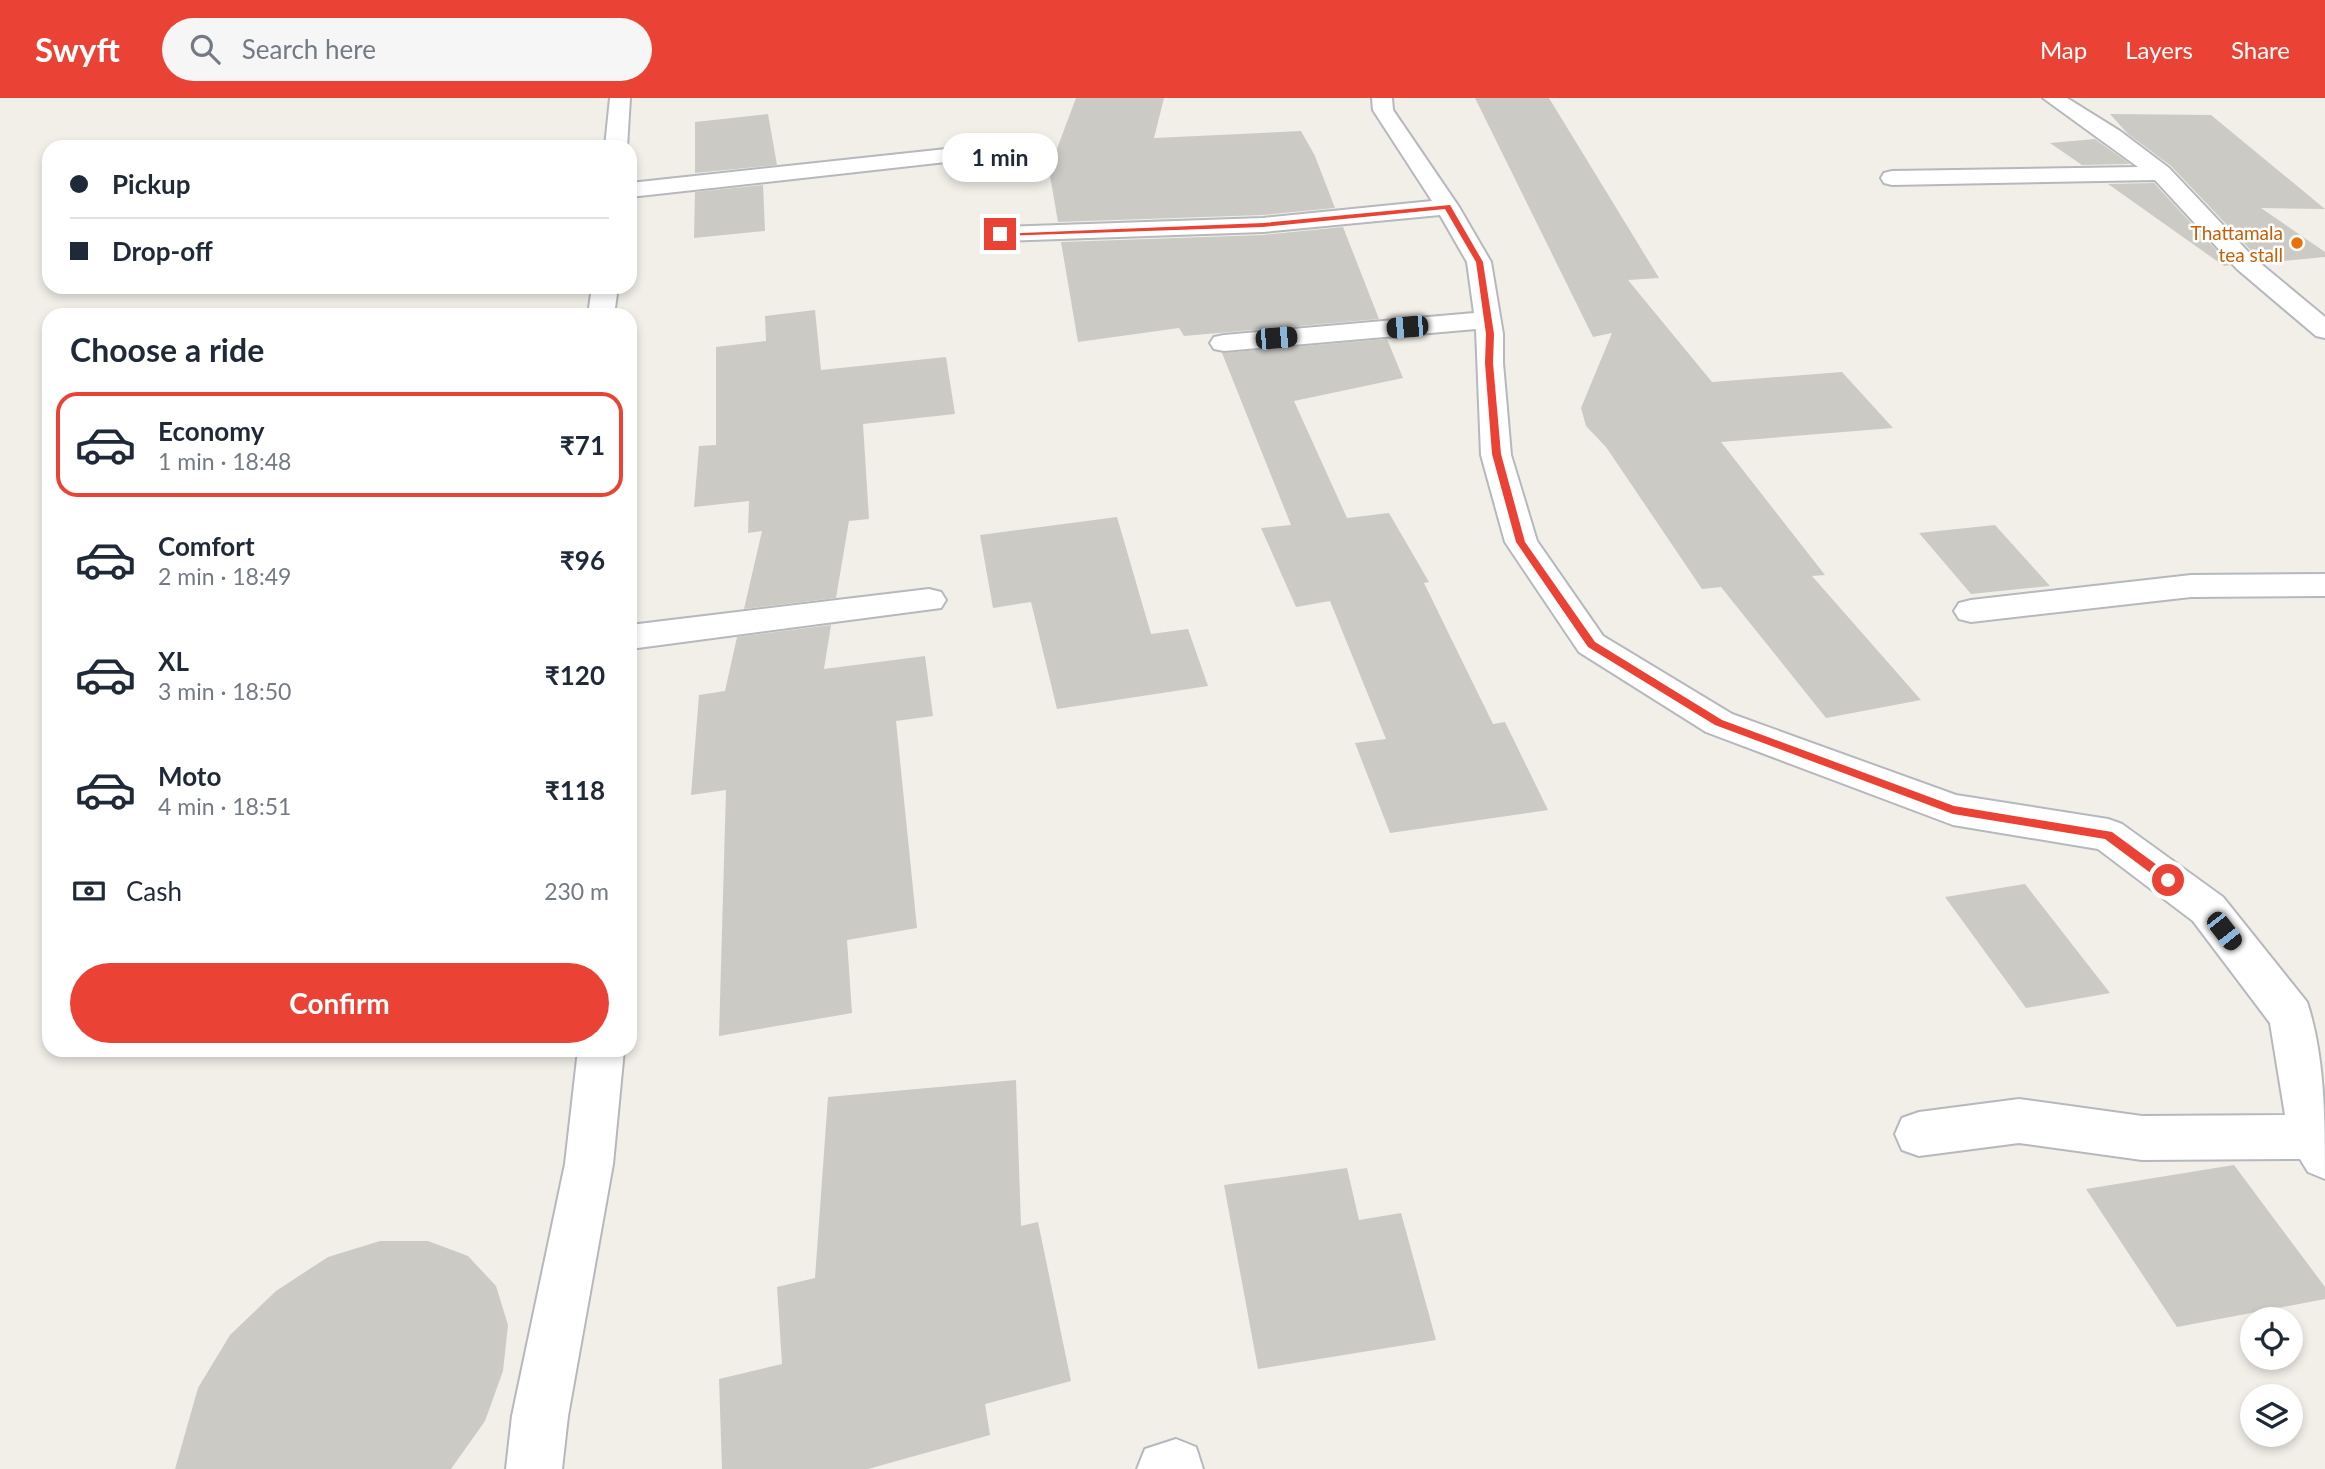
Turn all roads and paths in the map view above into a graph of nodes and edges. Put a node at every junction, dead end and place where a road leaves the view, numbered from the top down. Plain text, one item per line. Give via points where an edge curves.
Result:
1 (620, 98) edge
2 (1382, 98) edge
3 (2053, 98) edge
4 (616, 140) edge
5 (965, 154) dead end
6 (2161, 173) junction
7 (1892, 178) dead end
8 (637, 189) edge
9 (1447, 206) junction
10 (1000, 234) dead end
11 (1486, 320) junction
12 (2325, 330) edge
13 (1224, 343) dead end
14 (2325, 585) edge
15 (929, 600) dead end
16 (1971, 611) dead end
17 (637, 635) edge
18 (600, 1057) edge
19 (1919, 1134) dead end
20 (2319, 1146) edge
21 (534, 1469) edge

1 - 4 street
2 - 9 street via 1383,110
3 - 6 street
5 - 8 street
6 - 7 street
6 - 12 street via 2246,264
9 - 10 street via 1263,225
9 - 11 street via 1479,262
11 - 13 street
11 - 20 street via 1496,454 1521,542 1591,644 1718,723 1953,810 2108,835 2208,909 2291,1016
14 - 16 street via 2191,586
15 - 17 street
18 - 21 street via 589,1164 540,1416
19 - 20 street via 2019,1121 2142,1138

